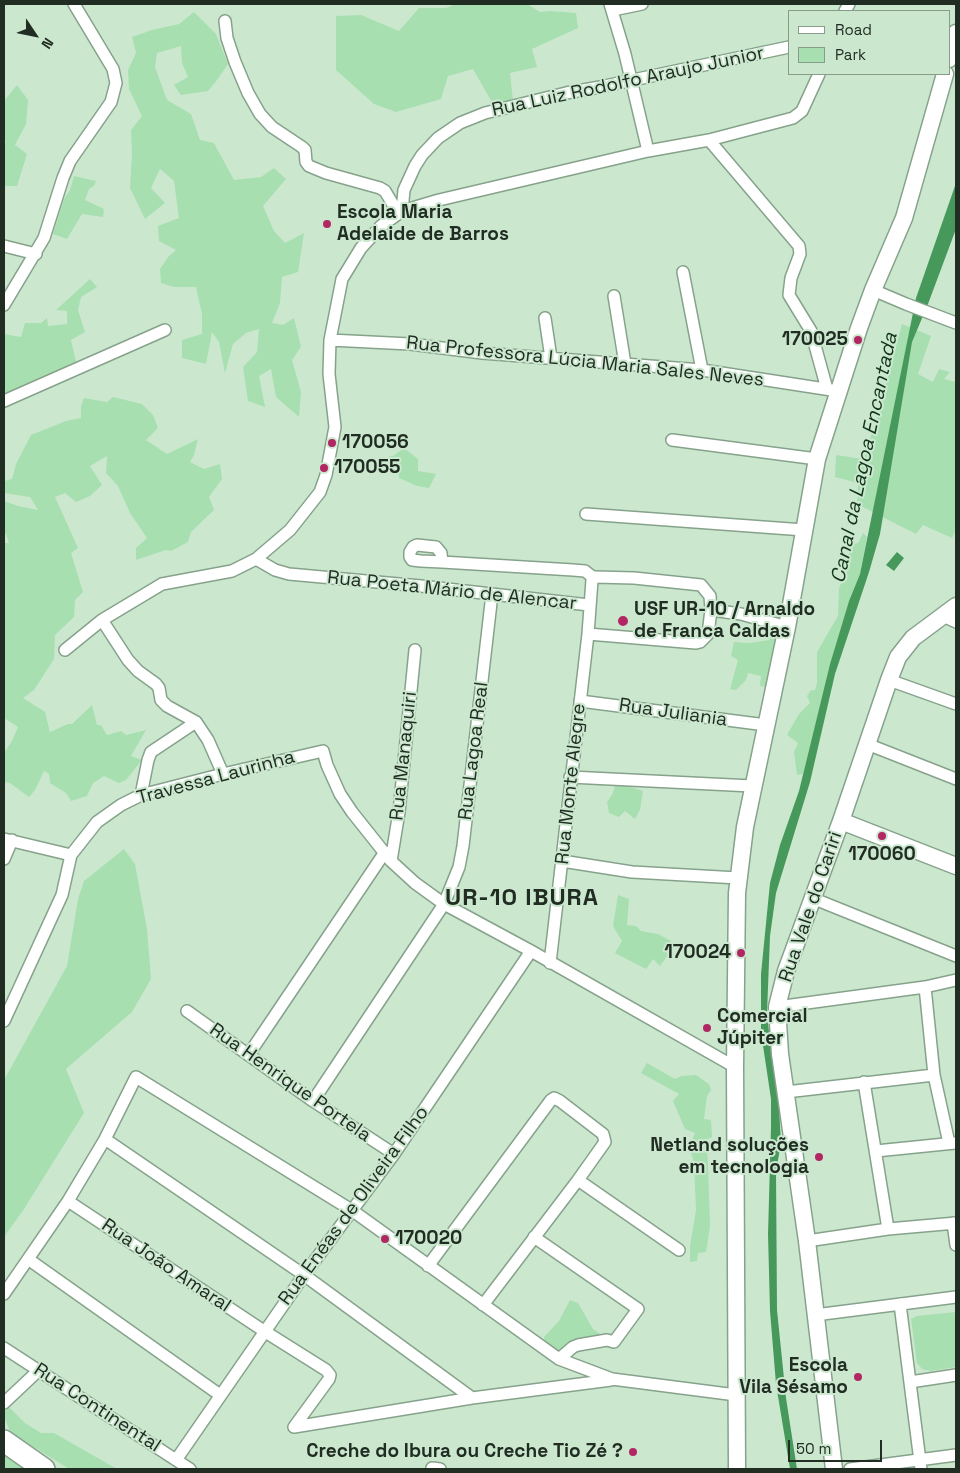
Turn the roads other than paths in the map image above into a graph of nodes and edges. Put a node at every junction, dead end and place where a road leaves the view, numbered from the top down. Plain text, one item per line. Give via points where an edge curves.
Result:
1 (74, 4) edge
2 (642, 4) edge
3 (611, 7) edge
4 (224, 21) dead end
5 (956, 33) edge
6 (788, 47) edge
7 (950, 55) edge
8 (818, 75) edge
9 (945, 75) edge
10 (632, 80) junction
11 (709, 140) junction
12 (648, 151) junction
13 (400, 212) junction
14 (4, 246) edge
15 (36, 254) junction
16 (683, 272) dead end
17 (873, 290) junction
18 (614, 296) dead end
19 (4, 306) edge
20 (545, 318) dead end
21 (956, 323) edge
22 (165, 330) dead end
23 (330, 340) junction
24 (551, 358) junction
25 (625, 364) junction
26 (702, 370) junction
27 (833, 390) junction
28 (4, 401) edge
29 (672, 440) dead end
30 (817, 459) junction
31 (586, 514) dead end
32 (804, 530) junction
33 (256, 559) junction
34 (442, 562) junction
35 (594, 578) junction
36 (492, 594) junction
37 (589, 605) junction
38 (711, 610) junction
39 (952, 615) edge
40 (102, 620) junction
41 (786, 627) junction
42 (588, 634) junction
43 (65, 650) dead end
44 (415, 650) dead end
45 (889, 680) junction
46 (580, 701) junction
47 (956, 704) edge
48 (196, 722) junction
49 (766, 725) junction
50 (867, 744) junction
51 (223, 774) junction
52 (570, 777) junction
53 (956, 779) edge
54 (752, 786) junction
55 (141, 795) junction
56 (841, 821) junction
57 (8, 840) edge
58 (71, 855) junction
59 (388, 856) junction
60 (4, 859) edge
61 (562, 861) junction
62 (956, 866) edge
63 (738, 878) junction
64 (812, 898) junction
65 (444, 904) junction
66 (531, 951) junction
67 (956, 956) edge
68 (550, 963) junction
69 (956, 980) edge
70 (925, 987) junction
71 (777, 1007) junction
72 (187, 1011) dead end
73 (4, 1020) edge
74 (249, 1054) junction
75 (735, 1067) junction
76 (934, 1075) junction
77 (864, 1082) junction
78 (786, 1092) junction
79 (313, 1101) junction
80 (105, 1139) junction
81 (953, 1143) edge
82 (876, 1151) junction
83 (394, 1154) junction
84 (578, 1180) junction
85 (68, 1201) junction
86 (353, 1211) junction
87 (954, 1223) edge
88 (888, 1229) junction
89 (534, 1237) junction
90 (807, 1241) junction
91 (956, 1245) edge
92 (679, 1250) dead end
93 (28, 1259) junction
94 (428, 1266) junction
95 (304, 1275) junction
96 (4, 1294) edge
97 (956, 1297) edge
98 (900, 1304) junction
99 (483, 1305) junction
100 (815, 1315) junction
101 (264, 1331) junction
102 (4, 1348) edge
103 (559, 1358) junction
104 (39, 1370) junction
105 (956, 1374) edge
106 (612, 1379) junction
107 (910, 1382) junction
108 (736, 1394) junction
109 (220, 1395) junction
110 (472, 1398) junction
111 (4, 1403) edge
112 (4, 1441) edge
113 (956, 1454) edge
114 (176, 1460) junction
115 (920, 1464) edge
116 (44, 1469) edge
117 (190, 1469) edge
118 (737, 1469) edge
119 (834, 1469) edge
120 (850, 1469) edge

1 - 15 street via 112,69 116,83 111,102 70,161
2 - 3 street
3 - 10 street
4 - 13 street via 227,38 248,93 260,114 272,127 302,147 309,166 380,188
5 - 7 main road
6 - 10 street, Rua Luiz Rodolfo Araujo Junior
8 - 11 street via 802,111 793,118
9 - 17 main road via 904,218
10 - 12 street
10 - 13 street, Rua Luiz Rodolfo Araujo Junior via 485,113 460,123 438,138 414,166 404,190
11 - 12 street
11 - 27 street via 799,246 800,254 789,295 811,330
12 - 13 street
13 - 23 street via 381,226 361,248 342,279
14 - 15 street
15 - 19 street
16 - 26 street
17 - 21 street
17 - 27 main road
18 - 25 street
20 - 24 street
22 - 28 street
23 - 24 street, Rua Professora Lúcia Maria Sales Neves via 410,344
23 - 33 street via 329,374 335,428 326,475 320,492 290,530
24 - 25 street, Rua Professora Lúcia Maria Sales Neves
25 - 26 street, Rua Professora Lúcia Maria Sales Neves
26 - 27 street, Rua Professora Lúcia Maria Sales Neves
27 - 30 main road
29 - 30 street
30 - 32 main road
31 - 32 street
32 - 41 main road
33 - 36 street, Rua Poeta Mário de Alencar via 289,574
33 - 40 street via 232,571 162,584
34 - 34 street via 436,547 417,545 410,552 412,560
34 - 35 street via 574,570
35 - 37 street, Rua Poeta Mário de Alencar
35 - 38 street, Rua Poeta Mário de Alencar via 634,578 701,585 710,596
36 - 37 street, Rua Poeta Mário de Alencar
36 - 65 street, Rua Lagoa Real via 463,846
37 - 42 street, Rua Monte Alegre
38 - 41 street via 741,614
38 - 42 street via 707,637 696,643
39 - 45 main road, Rua Vale do Cariri via 913,638 904,648
40 - 43 street
40 - 48 street via 128,660 159,688 161,700
41 - 49 main road
42 - 46 street, Rua Monte Alegre
44 - 59 street, Rua Manaquiri via 399,812
45 - 47 street
45 - 50 main road, Rua Vale do Cariri
46 - 49 street, Rua Juliania
46 - 52 street, Rua Monte Alegre
48 - 51 street
48 - 55 street via 151,752
49 - 54 main road
50 - 53 street
50 - 56 main road, Rua Vale do Cariri
51 - 55 street, Travessa Laurinha
51 - 59 street, Travessa Laurinha via 323,751 340,794
52 - 54 street
52 - 61 street, Rua Monte Alegre
54 - 63 main road
55 - 58 street, Travessa Laurinha via 97,822
56 - 62 main road
56 - 64 main road, Rua Vale do Cariri
57 - 58 street
57 - 60 street
58 - 73 street, Travessa Laurinha via 62,895
59 - 65 street via 415,883
59 - 74 street
61 - 63 street via 632,872
61 - 68 street, Rua Monte Alegre
63 - 75 main road
64 - 67 street
64 - 71 main road, Rua Vale do Cariri
65 - 66 street
65 - 79 street, Rua Lagoa Real
66 - 68 street
66 - 83 street, Rua Enéas de Oliveira Filho
68 - 75 street
69 - 70 street
70 - 71 street
70 - 76 street
71 - 78 main road, Rua Vale do Cariri
72 - 74 street, Rua Henrique Portela
74 - 79 street, Rua Henrique Portela
75 - 108 main road
76 - 77 street
76 - 81 street
77 - 78 street
77 - 82 street
78 - 90 main road, Rua Vale do Cariri
79 - 83 street, Rua Henrique Portela
80 - 85 street
80 - 86 street via 136,1077
80 - 95 street
81 - 82 street
82 - 88 street
83 - 86 street, Rua Enéas de Oliveira Filho
84 - 89 street
84 - 92 street
84 - 94 street via 605,1142 603,1134 554,1098
85 - 93 street
85 - 101 street, Rua João Amaral
86 - 94 street
86 - 95 street, Rua Enéas de Oliveira Filho
87 - 88 street
87 - 91 street
88 - 90 street
89 - 99 street
89 - 103 street via 638,1309 614,1342 607,1340 578,1345
90 - 100 main road, Rua Vale do Cariri
93 - 96 street
93 - 109 street
94 - 99 street
95 - 101 street, Rua Enéas de Oliveira Filho
95 - 110 street
97 - 98 street
98 - 100 street
98 - 107 street
99 - 103 street
100 - 119 main road, Rua Vale do Cariri
101 - 109 street, Rua Enéas de Oliveira Filho
101 - 110 street, Rua João Amaral via 330,1375 294,1427
102 - 104 street, Rua Continental
103 - 106 street
104 - 111 street
104 - 114 street, Rua Continental
105 - 107 street
106 - 108 street
106 - 110 street
107 - 115 street
108 - 118 main road
109 - 114 street, Rua Enéas de Oliveira Filho
112 - 116 highway
113 - 115 street
114 - 117 street, Rua Continental
115 - 120 street

